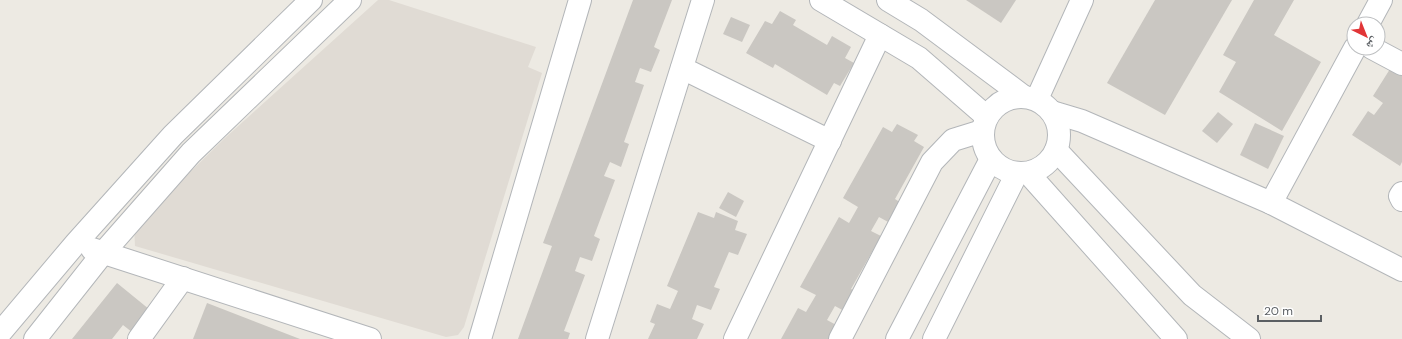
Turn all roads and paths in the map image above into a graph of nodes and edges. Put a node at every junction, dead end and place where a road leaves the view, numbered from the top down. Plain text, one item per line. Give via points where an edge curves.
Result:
1 (311, 0) edge
2 (350, 0) edge
3 (580, 0) edge
4 (703, 0) edge
5 (821, 0) edge
6 (888, 0) edge
7 (1082, 0) edge
8 (1381, 0) edge
9 (1372, 16) edge
10 (880, 35) junction
11 (1386, 55) edge
12 (1351, 56) edge
13 (1402, 64) edge
14 (682, 68) junction
15 (1037, 102) junction
16 (985, 124) junction
17 (830, 141) junction
18 (1056, 150) junction
19 (991, 159) junction
20 (1023, 173) junction
21 (1402, 193) edge
22 (1402, 200) edge
23 (1271, 203) junction
24 (76, 243) junction
25 (104, 253) junction
26 (1402, 270) edge
27 (183, 278) junction
28 (0, 333) edge
29 (35, 339) edge
30 (139, 339) edge
31 (370, 339) edge
32 (480, 339) edge
33 (597, 339) edge
34 (736, 339) edge
35 (840, 339) edge
36 (897, 339) edge
37 (934, 339) edge
38 (1176, 339) edge
39 (1249, 339) edge

1 - 24 street via 173,135
2 - 25 street via 191,153
3 - 32 street
4 - 14 street
5 - 10 street
6 - 15 street via 921,20
7 - 15 street
8 - 9 street
10 - 16 street via 919,58
10 - 17 street
11 - 13 street
12 - 23 street
14 - 17 street
14 - 33 street
15 - 16 street via 1008,98 996,105
15 - 18 street via 1060,130
15 - 23 street
16 - 19 street via 983,141
16 - 35 street via 953,140 932,162
17 - 34 street
18 - 20 street via 1045,165
18 - 39 street via 1192,296
19 - 20 street via 999,166
19 - 36 street
20 - 37 street
20 - 38 street
21 - 22 street
23 - 26 street
24 - 25 street
24 - 28 street
25 - 27 street
25 - 29 street
27 - 30 street
27 - 31 street

